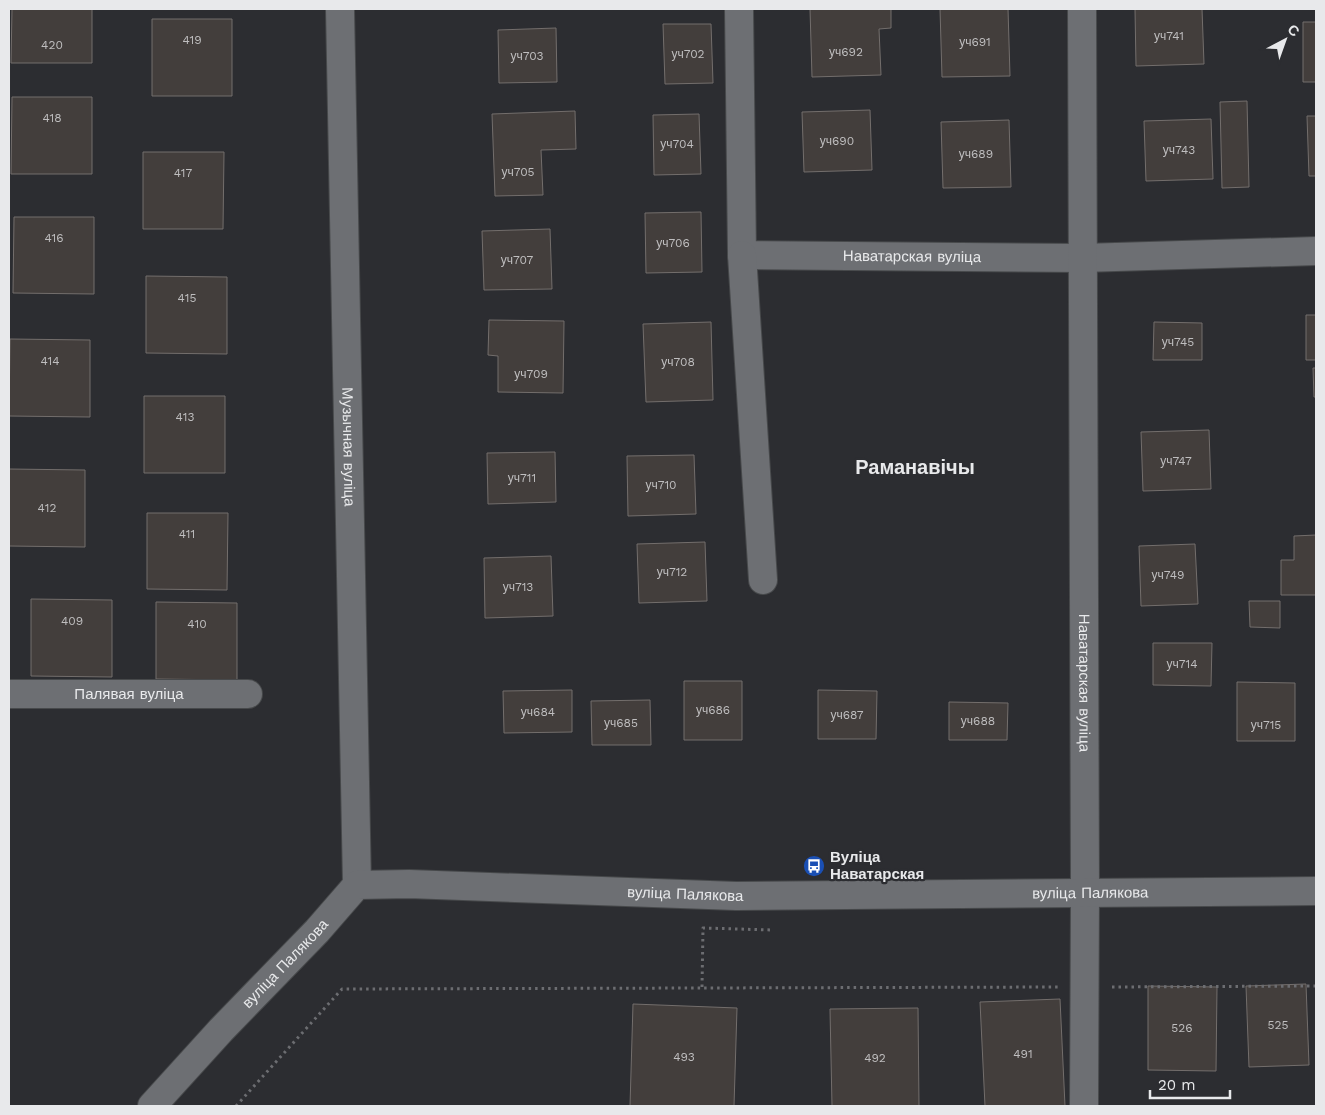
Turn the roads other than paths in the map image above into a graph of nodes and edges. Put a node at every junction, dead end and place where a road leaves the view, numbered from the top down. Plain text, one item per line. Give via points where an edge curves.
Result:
1 (340, 9) edge
2 (739, 9) edge
3 (1082, 9) edge
4 (1316, 251) edge
5 (742, 255) junction
6 (1083, 258) junction
7 (763, 580) dead end
8 (9, 694) edge
9 (248, 694) dead end
10 (357, 885) junction
11 (1316, 891) edge
12 (1085, 892) junction
13 (152, 1106) edge
14 (1084, 1106) edge

1 - 10 street, Музычная вуліца
2 - 5 street
3 - 6 street, Наватарская вуліца
4 - 6 street, Наватарская вуліца
5 - 6 street, Наватарская вуліца
5 - 7 street
6 - 12 street, Наватарская вуліца
8 - 9 street, Палявая вуліца
10 - 12 street, вуліца Палякова via 409,884 736,896
10 - 13 street, вуліца Палякова
11 - 12 street, вуліца Палякова
12 - 14 street, Наватарская вуліца

